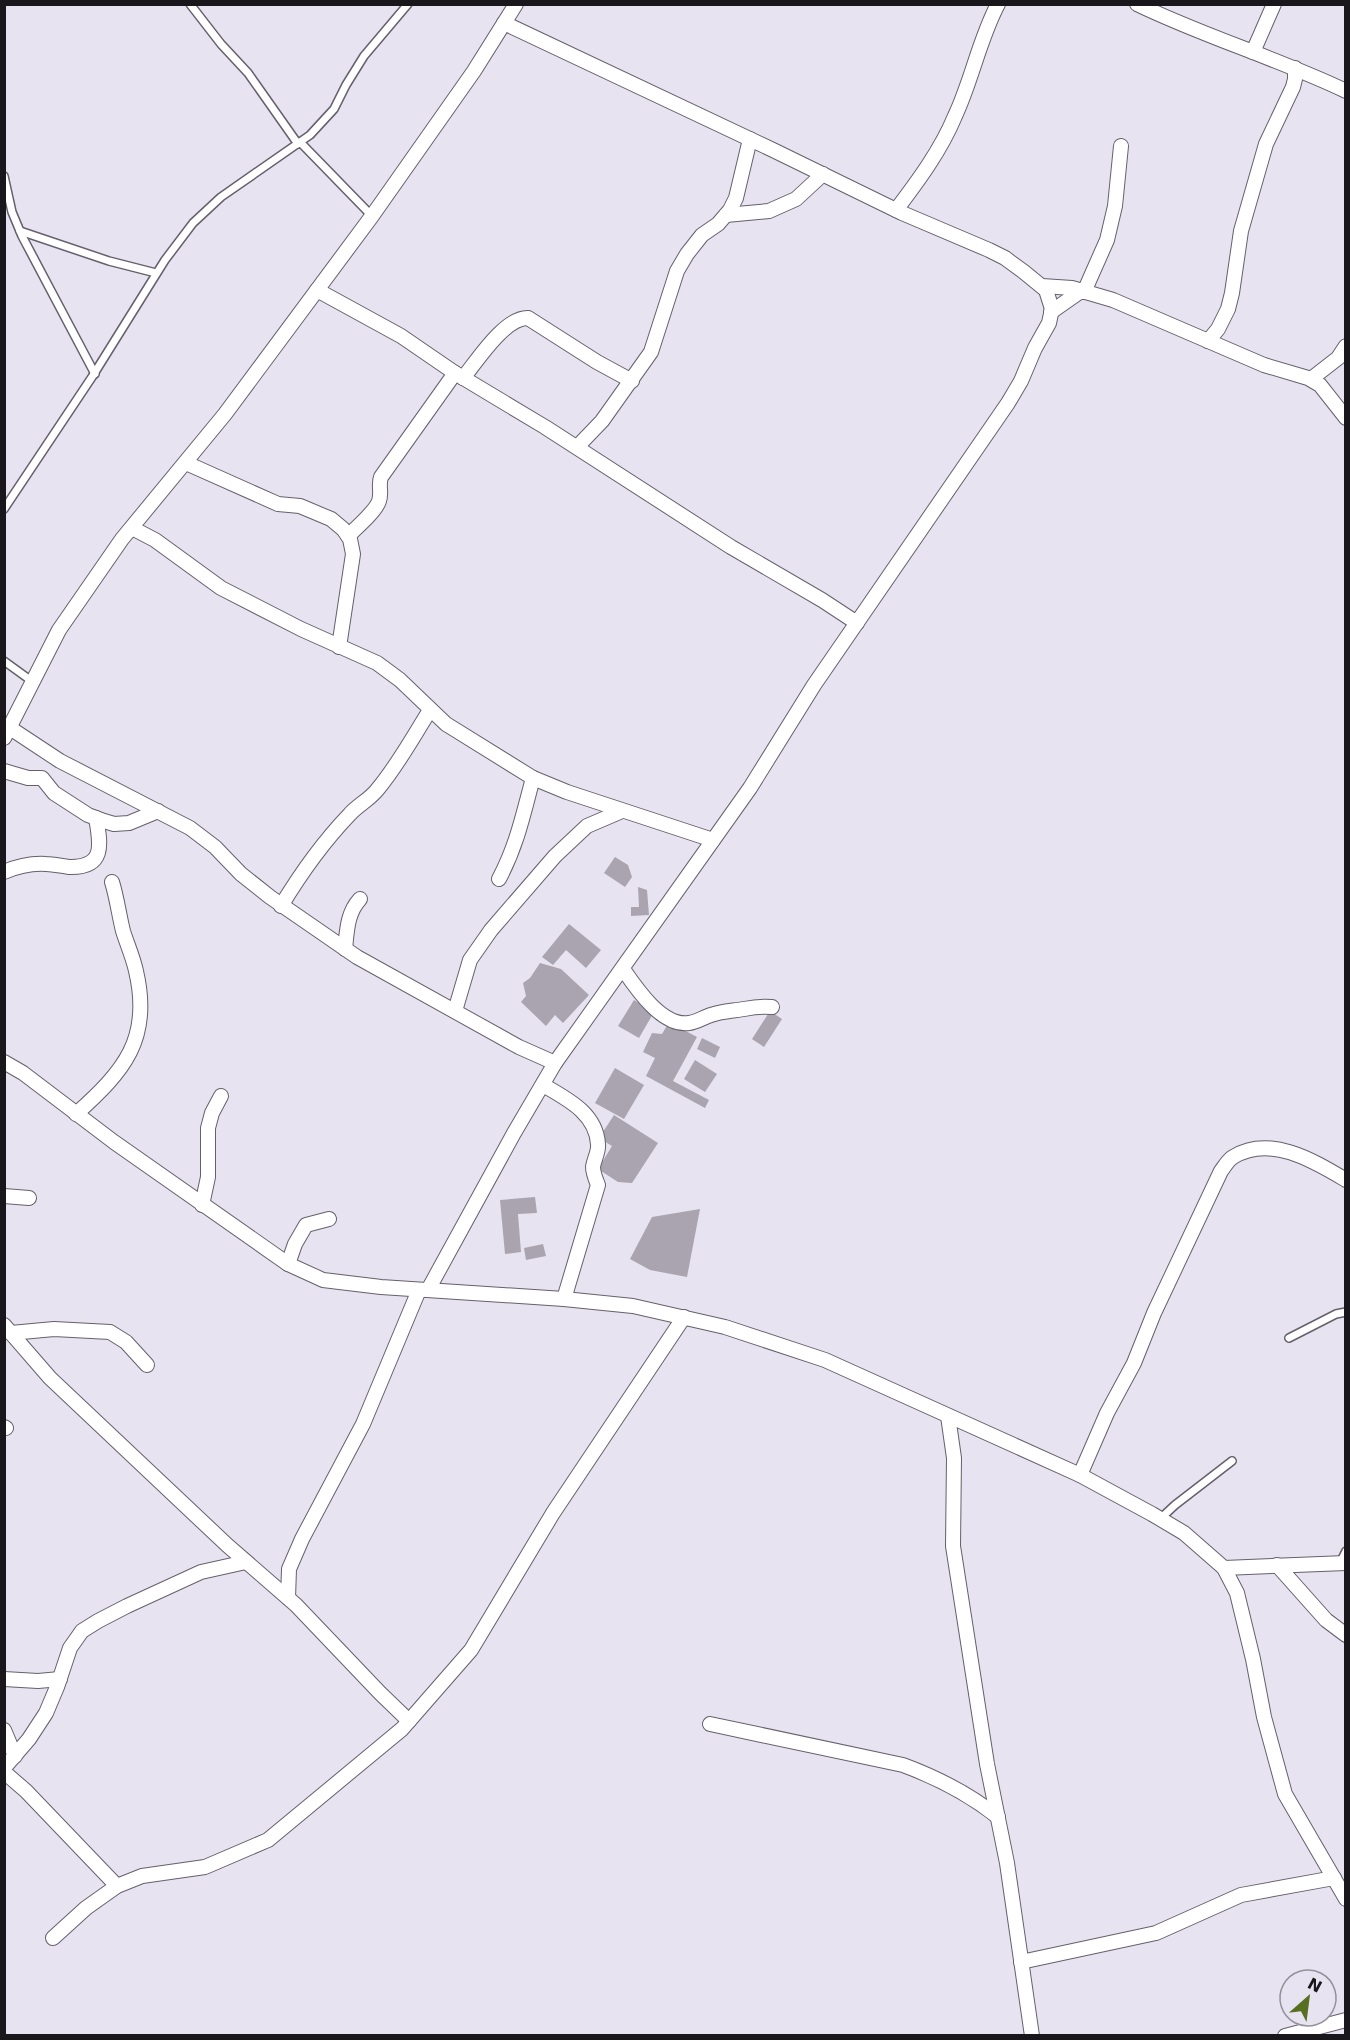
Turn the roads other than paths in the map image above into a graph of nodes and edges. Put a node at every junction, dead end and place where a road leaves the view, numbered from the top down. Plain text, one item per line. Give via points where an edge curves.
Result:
1 (190, 4) edge
2 (408, 4) edge
3 (998, 4) edge
4 (1137, 4) edge
5 (1274, 4) edge
6 (513, 6) edge
7 (504, 23) junction
8 (1253, 52) junction
9 (1295, 68) junction
10 (1346, 91) edge
11 (750, 139) junction
12 (299, 143) junction
13 (1121, 146) dead end
14 (823, 174) junction
15 (4, 176) edge
16 (896, 210) junction
17 (726, 215) junction
18 (372, 216) junction
19 (20, 231) junction
20 (156, 273) junction
21 (1042, 286) junction
22 (317, 290) junction
23 (1083, 291) junction
24 (1051, 312) junction
25 (1208, 341) junction
26 (1346, 346) edge
27 (94, 374) junction
28 (459, 375) junction
29 (1311, 380) junction
30 (632, 381) junction
31 (1346, 418) edge
32 (577, 447) junction
33 (186, 463) junction
34 (4, 508) edge
35 (132, 528) junction
36 (348, 537) junction
37 (857, 623) junction
38 (339, 648) junction
39 (4, 661) edge
40 (33, 682) junction
41 (430, 710) junction
42 (7, 733) edge
43 (4, 771) edge
44 (533, 778) junction
45 (622, 811) junction
46 (158, 812) junction
47 (96, 818) junction
48 (713, 840) junction
49 (4, 872) edge
50 (499, 879) dead end
51 (112, 882) dead end
52 (360, 900) dead end
53 (281, 906) junction
54 (345, 949) junction
55 (623, 969) junction
56 (772, 1007) dead end
57 (455, 1011) junction
58 (4, 1062) edge
59 (555, 1064) junction
60 (543, 1085) junction
61 (221, 1096) dead end
62 (76, 1114) junction
63 (1346, 1180) edge
64 (4, 1196) edge
65 (29, 1198) dead end
66 (202, 1205) junction
67 (329, 1219) dead end
68 (288, 1264) junction
69 (424, 1290) junction
70 (564, 1299) junction
71 (1346, 1312) edge
72 (684, 1317) junction
73 (7, 1330) edge
74 (1289, 1338) dead end
75 (147, 1365) dead end
76 (948, 1416) junction
77 (1232, 1461) dead end
78 (1080, 1475) junction
79 (1160, 1519) junction
80 (1344, 1559) edge
81 (246, 1562) junction
82 (1277, 1565) junction
83 (1224, 1568) junction
84 (288, 1598) junction
85 (1346, 1635) edge
86 (4, 1679) edge
87 (60, 1679) junction
88 (410, 1720) junction
89 (710, 1724) dead end
90 (4, 1730) edge
91 (15, 1756) junction
92 (4, 1768) edge
93 (4, 1772) edge
94 (998, 1817) junction
95 (1334, 1878) junction
96 (117, 1886) junction
97 (1346, 1899) edge
98 (54, 1938) dead end
99 (1021, 1962) junction
100 (1346, 2020) edge
101 (1032, 2036) edge
102 (1285, 2036) edge

1 - 12 lane via 248,73
2 - 12 lane via 364,56 334,109
3 - 16 street via 955,118 932,160
4 - 8 street
5 - 8 street
6 - 7 street
7 - 11 street
7 - 18 street
8 - 9 street
9 - 10 street
9 - 25 street via 1293,87 1266,144 1240,231 1228,309
11 - 14 street
11 - 17 street via 736,198
12 - 18 lane
12 - 20 lane via 214,203 193,223
13 - 23 street via 1116,206 1107,240
14 - 16 street
14 - 17 street via 796,199 770,211
15 - 19 lane
16 - 21 street via 1005,258
17 - 30 street via 702,235 677,271 651,352
18 - 22 street
19 - 20 lane
19 - 27 lane
20 - 27 lane
21 - 23 street
21 - 24 street
22 - 28 street via 401,336
22 - 33 street
23 - 24 street
23 - 25 street
24 - 37 street via 1008,403
25 - 29 street
26 - 29 street via 1338,358
27 - 34 lane
28 - 30 street via 510,324 528,318
28 - 32 street
28 - 36 street via 381,477 376,507
29 - 31 street via 1320,385
30 - 32 street
32 - 37 street
33 - 35 street
33 - 36 street via 278,504 315,510 331,519
35 - 38 street via 155,540 220,588
35 - 40 street via 59,630
36 - 38 street via 353,554
37 - 48 street
38 - 41 street via 377,663
39 - 40 lane
40 - 42 street
41 - 44 street
41 - 53 street via 393,770 326,842
42 - 46 street
43 - 47 street via 42,778 54,793
44 - 45 street
44 - 50 street via 512,855
45 - 48 street
45 - 57 street via 587,826 555,856 491,930 470,960
46 - 47 street via 129,823 114,824
46 - 53 street via 190,828 215,847
47 - 49 street via 99,852 87,866 19,866
48 - 55 street
51 - 62 street via 136,969 138,1022 134,1046 126,1060 105,1088
52 - 54 street via 349,919
53 - 54 street
54 - 57 street
55 - 56 street via 639,993 678,1023 758,1005
55 - 59 street
57 - 59 street
58 - 62 street
59 - 60 street
60 - 69 street
60 - 70 street via 564,1097 594,1124 599,1146 593,1168 598,1185
61 - 66 street via 208,1128 208,1177
62 - 66 street
63 - 78 street via 1294,1153 1266,1148 1231,1158 1221,1171
64 - 65 street
66 - 68 street
67 - 68 street via 306,1225
68 - 69 street via 323,1280
69 - 70 street
69 - 84 street via 363,1424 302,1539 289,1569
70 - 72 street via 633,1306
71 - 74 lane
72 - 76 street via 825,1360
72 - 88 street via 553,1513 471,1650
73 - 75 street via 110,1332 126,1342
73 - 81 street via 50,1378
76 - 78 street
76 - 94 street via 954,1458 953,1546
77 - 79 lane
78 - 79 street
79 - 83 street via 1184,1533
80 - 82 street
81 - 84 street
81 - 87 street via 201,1572 82,1631 70,1648
82 - 83 street
82 - 85 street via 1326,1620
83 - 95 street via 1243,1615 1285,1794
84 - 88 street
86 - 87 street
87 - 91 street via 46,1713
88 - 96 street via 268,1840 205,1867 142,1876
89 - 94 street via 903,1765 974,1798
90 - 91 street
91 - 92 street
93 - 96 street
94 - 99 street
95 - 97 street
95 - 99 street via 1241,1895 1156,1933
96 - 98 street
99 - 101 street
100 - 102 street

